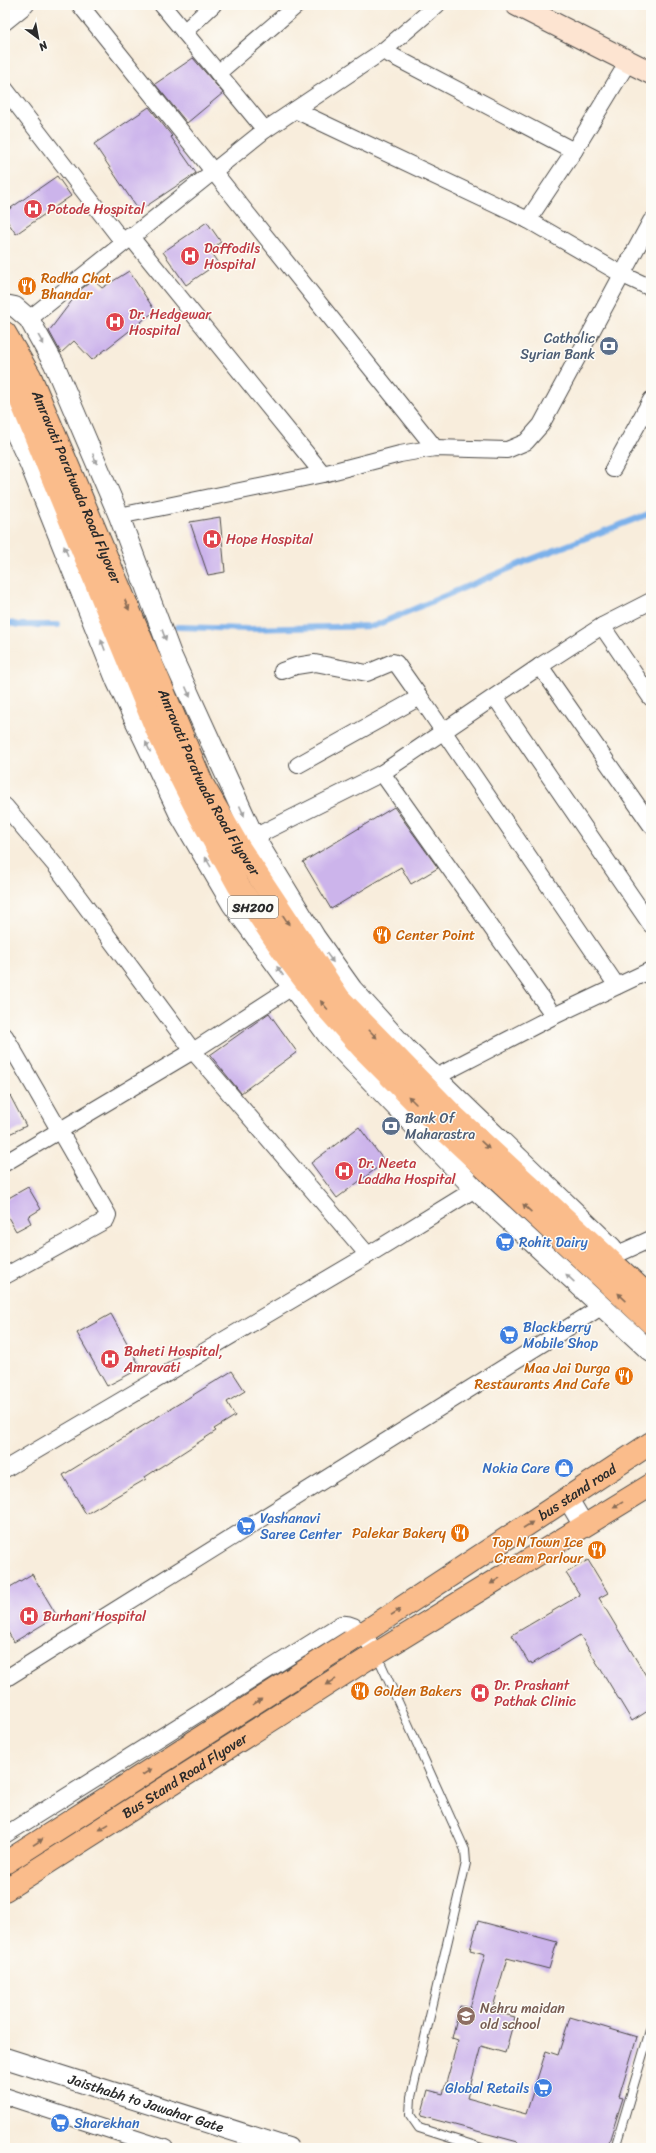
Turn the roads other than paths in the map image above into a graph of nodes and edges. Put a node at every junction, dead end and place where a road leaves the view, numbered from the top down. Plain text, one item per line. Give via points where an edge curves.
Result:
1 (26, 5) edge
2 (80, 5) edge
3 (162, 5) edge
4 (213, 5) edge
5 (297, 5) edge
6 (437, 5) edge
7 (517, 5) edge
8 (5, 22) edge
9 (184, 32) junction
10 (383, 51) junction
11 (628, 62) junction
12 (218, 73) junction
13 (651, 73) edge
14 (5, 89) edge
15 (294, 110) junction
16 (265, 130) junction
17 (574, 151) junction
18 (212, 172) junction
19 (528, 220) junction
20 (651, 221) edge
21 (127, 239) junction
22 (623, 275) junction
23 (651, 288) edge
24 (5, 305) edge
25 (30, 319) junction
26 (5, 333) edge
27 (16, 376) edge
28 (651, 400) edge
29 (5, 410) edge
30 (435, 448) junction
31 (613, 469) dead end
32 (323, 474) junction
33 (119, 516) junction
34 (651, 600) edge
35 (602, 626) junction
36 (540, 666) junction
37 (282, 671) dead end
38 (420, 696) junction
39 (495, 697) junction
40 (651, 698) edge
41 (446, 732) junction
42 (298, 765) dead end
43 (382, 773) junction
44 (5, 806) edge
45 (651, 825) edge
46 (254, 837) junction
47 (651, 925) edge
48 (651, 970) edge
49 (617, 986) junction
50 (292, 987) junction
51 (554, 1016) junction
52 (5, 1036) edge
53 (194, 1051) junction
54 (10, 1056) edge
55 (436, 1077) junction
56 (61, 1131) junction
57 (5, 1163) edge
58 (475, 1189) junction
59 (651, 1239) edge
60 (618, 1254) junction
61 (368, 1255) junction
62 (5, 1276) edge
63 (651, 1284) edge
64 (651, 1298) edge
65 (601, 1307) junction
66 (651, 1323) edge
67 (651, 1352) edge
68 (651, 1443) edge
69 (5, 1469) edge
70 (651, 1485) edge
71 (568, 1498) junction
72 (584, 1526) junction
73 (357, 1637) junction
74 (370, 1658) junction
75 (5, 1679) edge
76 (5, 1834) edge
77 (5, 1863) edge
78 (5, 1890) edge
79 (651, 2027) edge
80 (5, 2058) edge
81 (5, 2096) edge
82 (285, 2147) edge
83 (165, 2148) edge
84 (482, 2148) edge
85 (615, 2148) edge

1 - 8 street
2 - 18 street
3 - 9 street
4 - 9 street
5 - 12 street
6 - 10 street
7 - 11 main road
9 - 12 street
10 - 15 street
10 - 17 street
11 - 13 main road
11 - 17 street
12 - 16 street
14 - 21 street
15 - 16 street
15 - 19 street
16 - 18 street
17 - 19 street
18 - 21 street
18 - 30 street
19 - 22 street
20 - 22 street
21 - 25 street
21 - 32 street
22 - 23 street
22 - 30 street via 541,425 526,442 507,450
24 - 25 street via 15,307
25 -> 33 street via 54,364
26 - 27 main road, Amravati Paratwada Road Flyover
27 -> 64 main road, Amravati Paratwada Road Flyover via 203,785 239,847 340,999 454,1116
66 -> 27 main road, Amravati Paratwada Road Flyover / SH200 via 428,1115 362,1048 322,1003 242,892 157,731
28 - 31 street
50 -> 29 street via 232,904 181,817 117,682 30,464
30 - 32 street via 400,454
32 - 33 street
33 -> 46 street via 172,657
34 - 35 street
35 - 36 street
35 - 40 street
36 - 39 street
36 - 45 street
37 - 38 street via 315,663 368,672 396,662
38 - 41 street
38 - 42 street
39 - 41 street
39 - 47 street
41 - 43 street
41 - 49 street
43 - 46 street
43 - 51 street
44 - 53 street via 55,865
46 -> 55 street via 315,937 352,989 406,1049
48 - 49 street
49 - 51 street
50 - 53 street
50 - 58 street via 329,1037
51 - 55 street
52 - 54 street
53 - 56 street
53 - 61 street
54 - 56 street
55 - 60 street
56 - 57 street
56 - 62 street via 108,1215 106,1220
58 - 61 street
65 -> 58 street
59 - 60 street
60 - 63 street
61 - 69 street
65 - 67 street
65 - 75 street
68 - 71 main road, bus stand road
70 -> 72 main road
71 - 72 street
73 -> 71 main road, bus stand road
72 -> 74 main road
73 - 74 street
73 - 76 street via 346,1624 341,1624
77 -> 73 main road, Bus Stand Road Flyover
74 -> 78 main road, Bus Stand Road Flyover
74 - 84 lane via 465,1850 466,1863 411,2097 410,2115 419,2128
79 - 85 lane
80 - 82 street, Jaisthabh to Jawahar Gate
81 - 83 street

